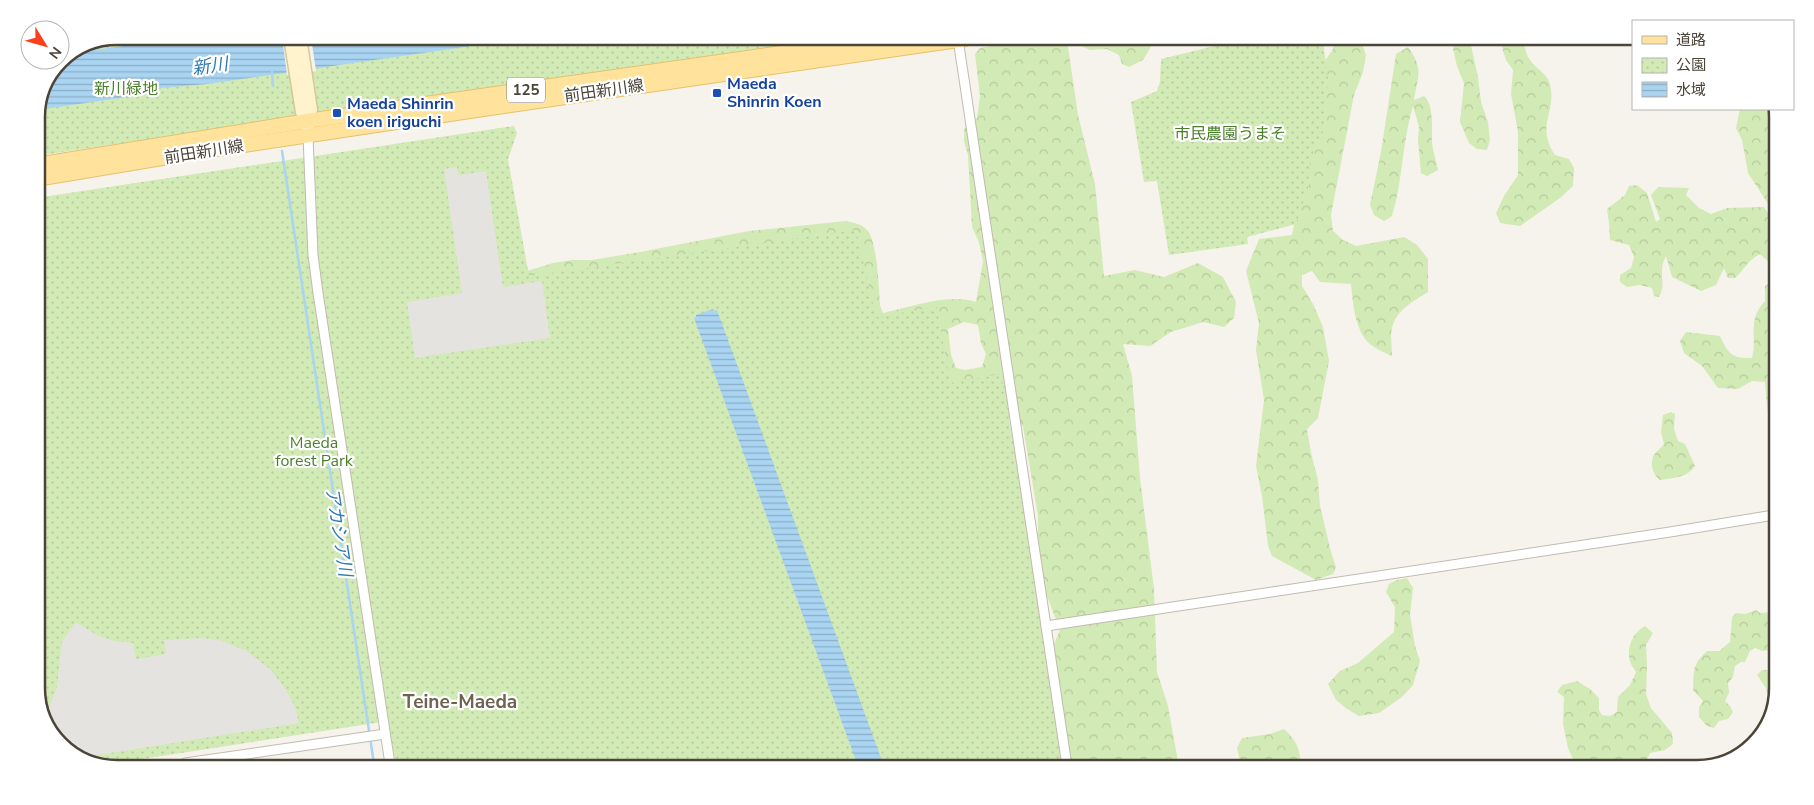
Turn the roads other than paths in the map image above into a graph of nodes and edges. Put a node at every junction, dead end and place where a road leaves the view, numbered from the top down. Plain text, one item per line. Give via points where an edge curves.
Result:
1 (292, 45) edge
2 (301, 45) edge
3 (834, 45) edge
4 (927, 45) edge
5 (962, 45) edge
6 (307, 115) junction
7 (308, 136) junction
8 (45, 163) edge
9 (45, 178) edge
10 (1769, 516) edge
11 (1046, 626) junction
12 (383, 734) junction
13 (206, 760) edge
14 (389, 760) edge
15 (1066, 760) edge

1 - 6 street
2 - 6 street
3 - 6 main road, 前田新川線 / 125
4 - 7 main road, 前田新川線 / 125
5 - 11 street
6 - 7 street
6 - 8 main road, 前田新川線 / 125
7 - 9 main road, 前田新川線 / 125
7 - 12 street via 313,255
10 - 11 street
11 - 15 street
12 - 13 street
12 - 14 street

